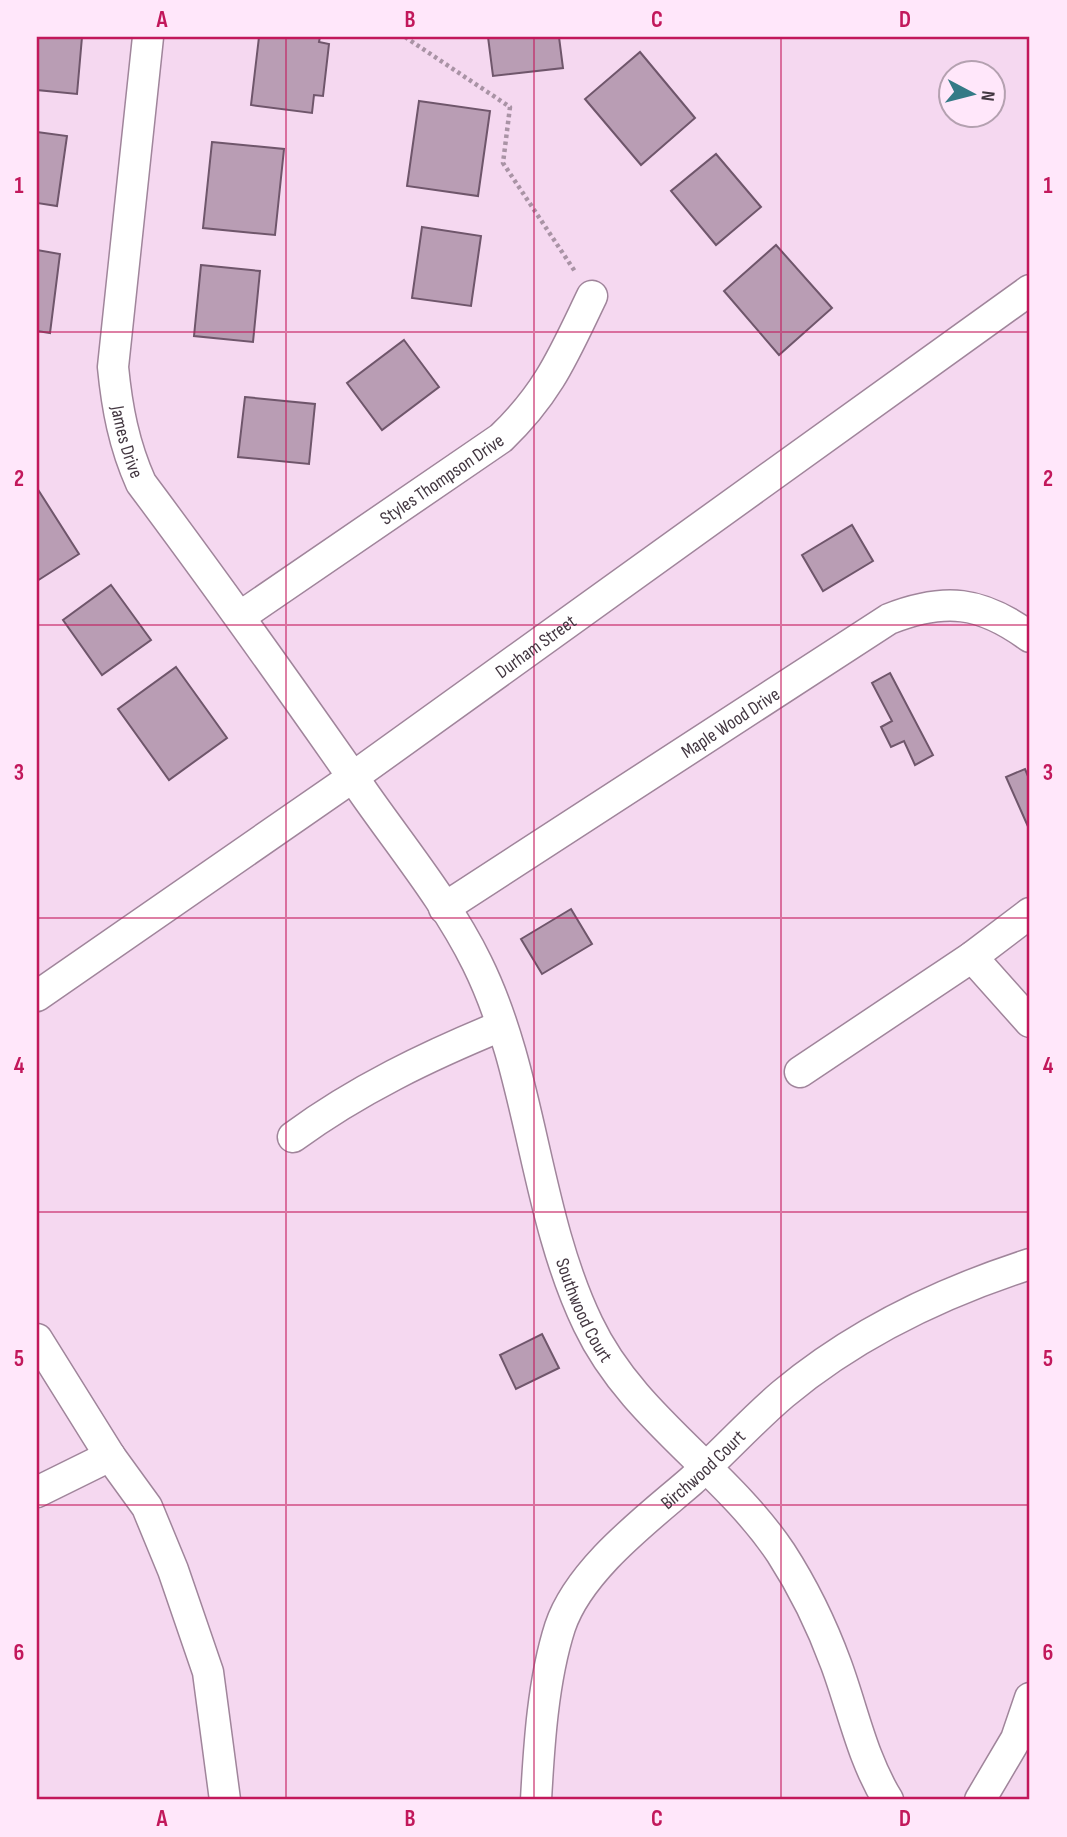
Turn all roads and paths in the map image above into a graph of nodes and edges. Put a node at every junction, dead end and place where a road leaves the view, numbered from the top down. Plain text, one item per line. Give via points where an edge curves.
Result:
1 (148, 37) edge
2 (405, 37) edge
3 (1030, 290) edge
4 (592, 296) joint
5 (242, 616) junction
6 (1030, 637) edge
7 (353, 777) junction
8 (444, 908) junction
9 (1030, 913) edge
10 (972, 957) junction
11 (37, 996) edge
12 (1030, 1022) edge
13 (500, 1026) junction
14 (800, 1072) dead end
15 (293, 1137) dead end
16 (1030, 1265) edge
17 (37, 1339) edge
18 (110, 1456) junction
19 (708, 1466) junction
20 (37, 1492) edge
21 (1030, 1698) edge
22 (225, 1800) edge
23 (536, 1800) edge
24 (888, 1800) edge
25 (980, 1800) edge

1 - 5 street, James Drive via 113,367 118,414 141,483
2 - 4 path via 510,107 503,163
3 - 7 street, Durham Street
4 - 5 street, Styles Thompson Drive via 554,374 531,409 502,438
5 - 7 street, James Drive
6 - 8 street, Maple Wood Drive via 997,615 967,606 934,604 889,619
7 - 8 street, Southwood Court
7 - 11 street, Durham Street
8 - 13 street, Southwood Court via 478,964
9 - 10 street
10 - 12 street
10 - 14 street
13 - 15 street via 369,1087
13 - 19 street, Southwood Court via 564,1272 589,1328 641,1403
16 - 19 street, Birchwood Court via 945,1294 844,1348 783,1394
17 - 18 street
18 - 20 street
18 - 22 street via 147,1507 208,1672
19 - 23 street, Birchwood Court via 601,1562 560,1626 544,1709
19 - 24 street, Southwood Court via 760,1522 787,1562 836,1665 870,1772
21 - 25 street via 1016,1739

